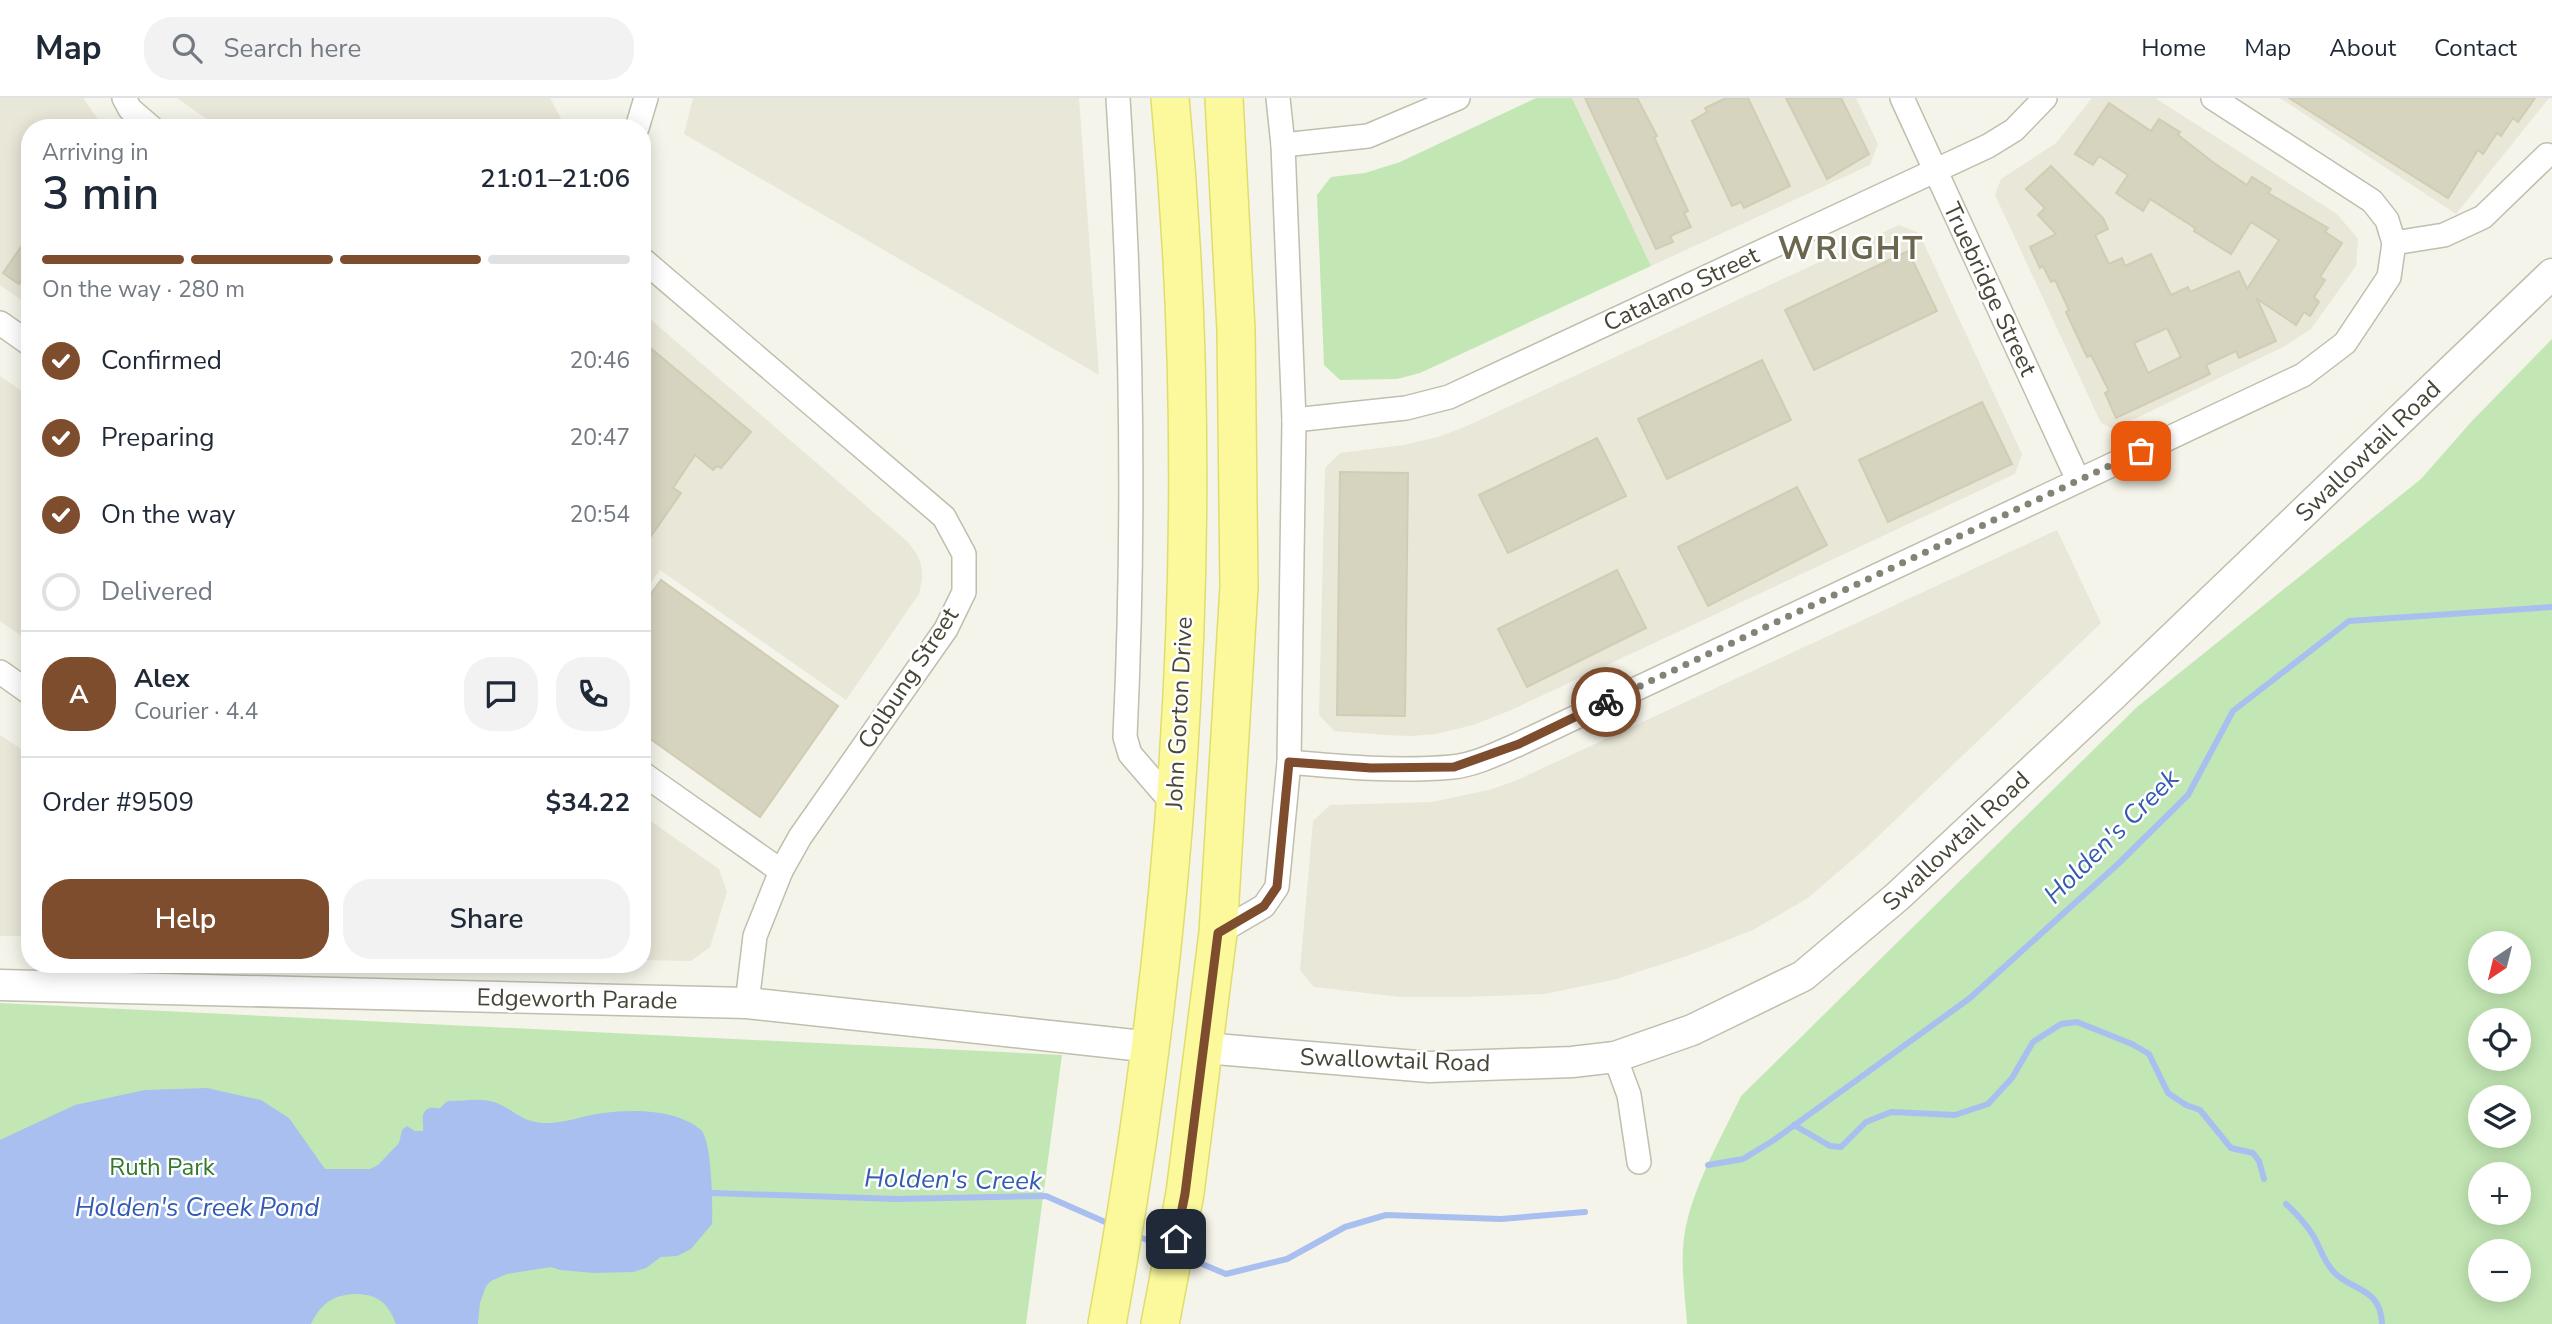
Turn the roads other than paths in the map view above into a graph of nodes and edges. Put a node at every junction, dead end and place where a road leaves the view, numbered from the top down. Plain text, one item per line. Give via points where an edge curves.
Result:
1 (124, 98) edge
2 (646, 98) edge
3 (1118, 98) edge
4 (1170, 98) edge
5 (1224, 98) edge
6 (1278, 98) edge
7 (1458, 98) edge
8 (1902, 98) edge
9 (2045, 98) edge
10 (2213, 98) edge
11 (142, 119) edge
12 (640, 119) edge
13 (1283, 145) junction
14 (2547, 155) dead end
15 (1935, 170) junction
16 (2395, 243) junction
17 (651, 267) edge
18 (2552, 274) edge
19 (0, 323) edge
20 (21, 338) edge
21 (1294, 420) junction
22 (2078, 480) junction
23 (0, 672) edge
24 (21, 687) edge
25 (1289, 762) junction
26 (651, 780) edge
27 (1174, 805) junction
28 (781, 872) junction
29 (1218, 933) junction
30 (75, 976) edge
31 (0, 985) edge
32 (747, 1003) junction
33 (1152, 1046) junction
34 (1204, 1048) junction
35 (1615, 1057) junction
36 (1639, 1162) dead end
37 (1162, 1315) edge
38 (1107, 1324) edge

1 - 11 street
2 - 12 street
3 - 27 street via 1132,488 1125,737 1130,754
4 - 27 main road, John Gorton Drive via 1184,314 1187,466
5 - 29 main road via 1236,330 1238,587
6 - 13 street
7 - 13 street via 1368,136
8 - 15 street, Truebridge Street
9 - 15 street, Catalano Street via 2014,130
10 - 16 street via 2372,201 2387,219
13 - 21 street
14 - 16 street via 2483,217 2444,235
15 - 21 street, Catalano Street via 1449,397 1406,408
15 - 22 street, Truebridge Street
16 - 22 street via 2389,277 2345,343 2303,375
17 - 28 street, Colbung Street via 944,517 964,554 964,592 946,629 800,837
18 - 35 street, Swallowtail Road via 2112,696 1825,958 1803,976 1692,1030
19 - 20 street
21 - 25 street
22 - 25 street via 1480,760 1454,767 1371,768
23 - 24 street
25 - 29 street via 1277,887 1264,906
26 - 28 street
27 - 33 main road, John Gorton Drive
28 - 32 street, Colbung Street via 755,936
29 - 34 main road
30 - 31 street, Edgeworth Parade
30 - 32 street, Edgeworth Parade
32 - 33 street, Edgeworth Parade
33 - 38 main road, John Gorton Drive
34 - 35 street, Swallowtail Road via 1429,1067
34 - 37 main road via 1185,1194
35 - 36 street via 1629,1095

